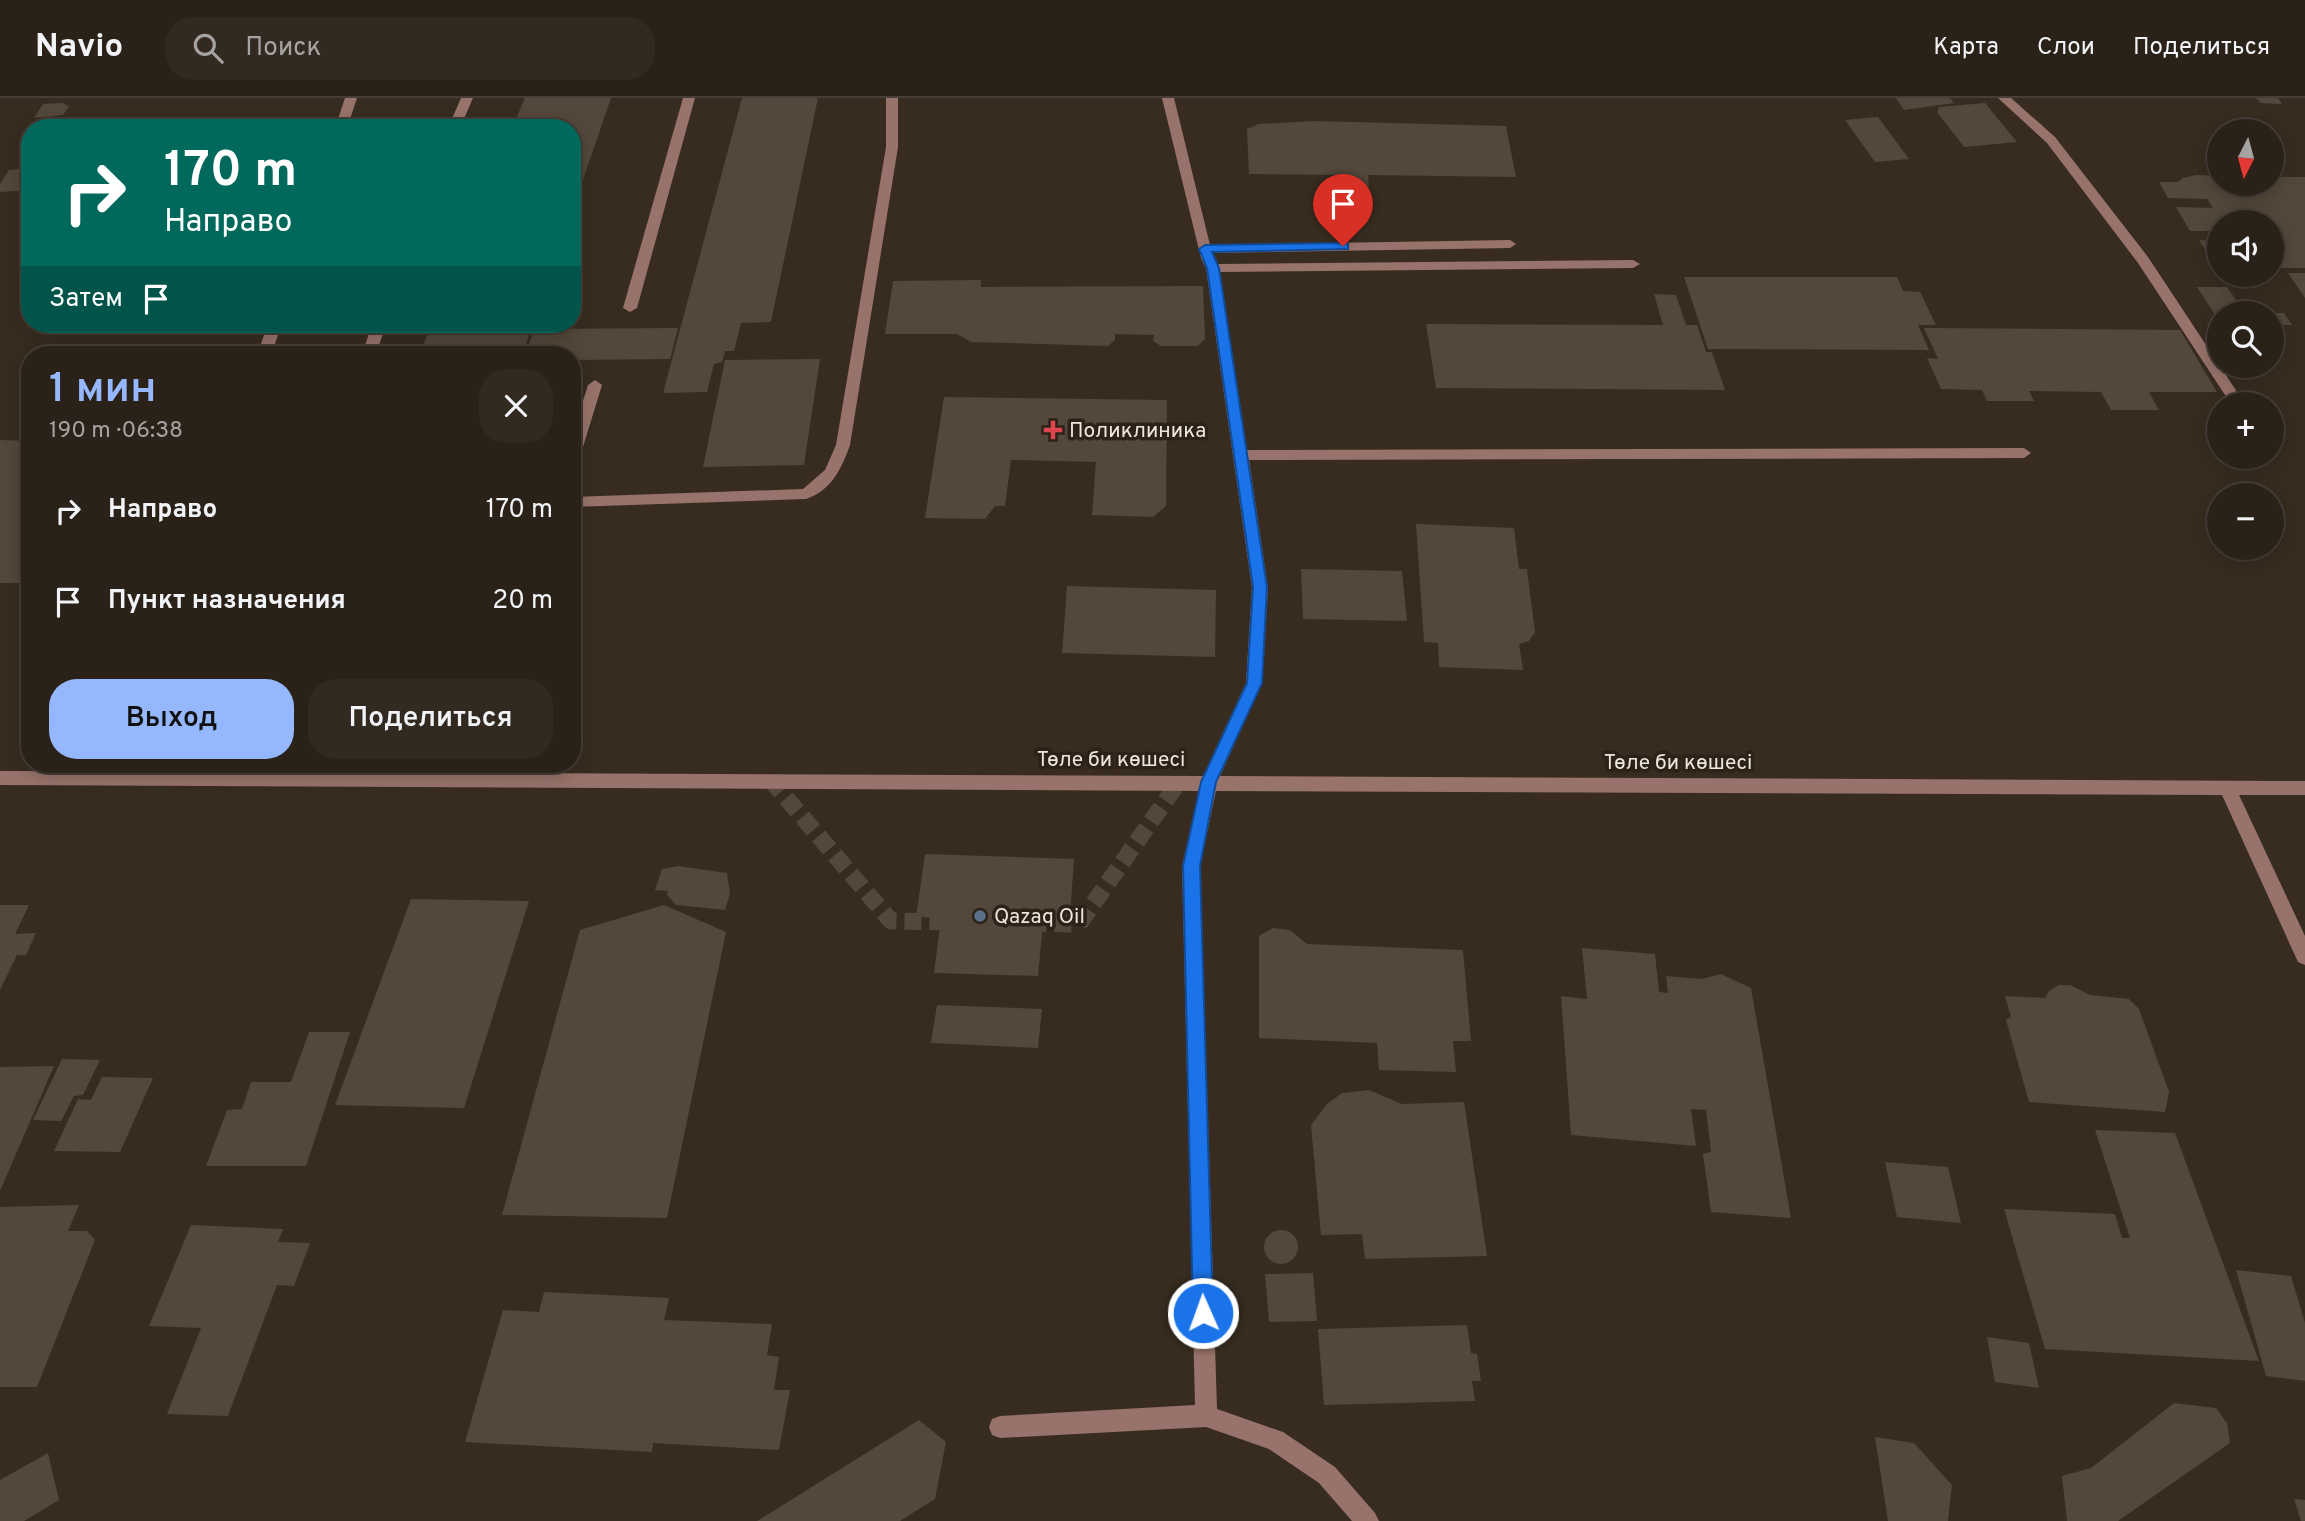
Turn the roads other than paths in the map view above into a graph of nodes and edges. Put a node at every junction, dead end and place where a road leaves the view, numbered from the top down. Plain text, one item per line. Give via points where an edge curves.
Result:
1 (351, 98) edge
2 (467, 98) edge
3 (689, 98) edge
4 (892, 98) edge
5 (1168, 98) edge
6 (2004, 98) edge
7 (344, 119) edge
8 (458, 119) edge
9 (1510, 244) dead end
10 (1205, 249) junction
11 (1633, 264) dead end
12 (1213, 268) junction
13 (630, 308) dead end
14 (595, 385) dead end
15 (2231, 392) edge
16 (581, 431) edge
17 (2024, 453) dead end
18 (1239, 455) junction
19 (581, 502) edge
20 (45, 773) edge
21 (168, 773) edge
22 (0, 779) edge
23 (1209, 782) junction
24 (2227, 787) junction
25 (2305, 788) edge
26 (2305, 957) edge
27 (1206, 1416) junction
28 (1000, 1427) dead end
29 (1367, 1521) edge

1 - 7 street
2 - 8 street
3 - 13 street
4 - 19 street via 892,147 843,445 825,484 806,494
5 - 10 street
6 - 15 street via 2051,141 2093,195 2196,336
9 - 10 street
10 - 12 street
11 - 12 street
12 - 18 street
14 - 16 street
17 - 18 street
18 - 23 street via 1260,587 1254,683
20 - 22 street, Төле би көшесі
21 - 23 street, Төле би көшесі
23 - 24 street, Төле би көшесі
23 - 27 street via 1191,866
24 - 25 street, Төле би көшесі
24 - 26 street
27 - 28 street
27 - 29 street via 1275,1440 1327,1475

